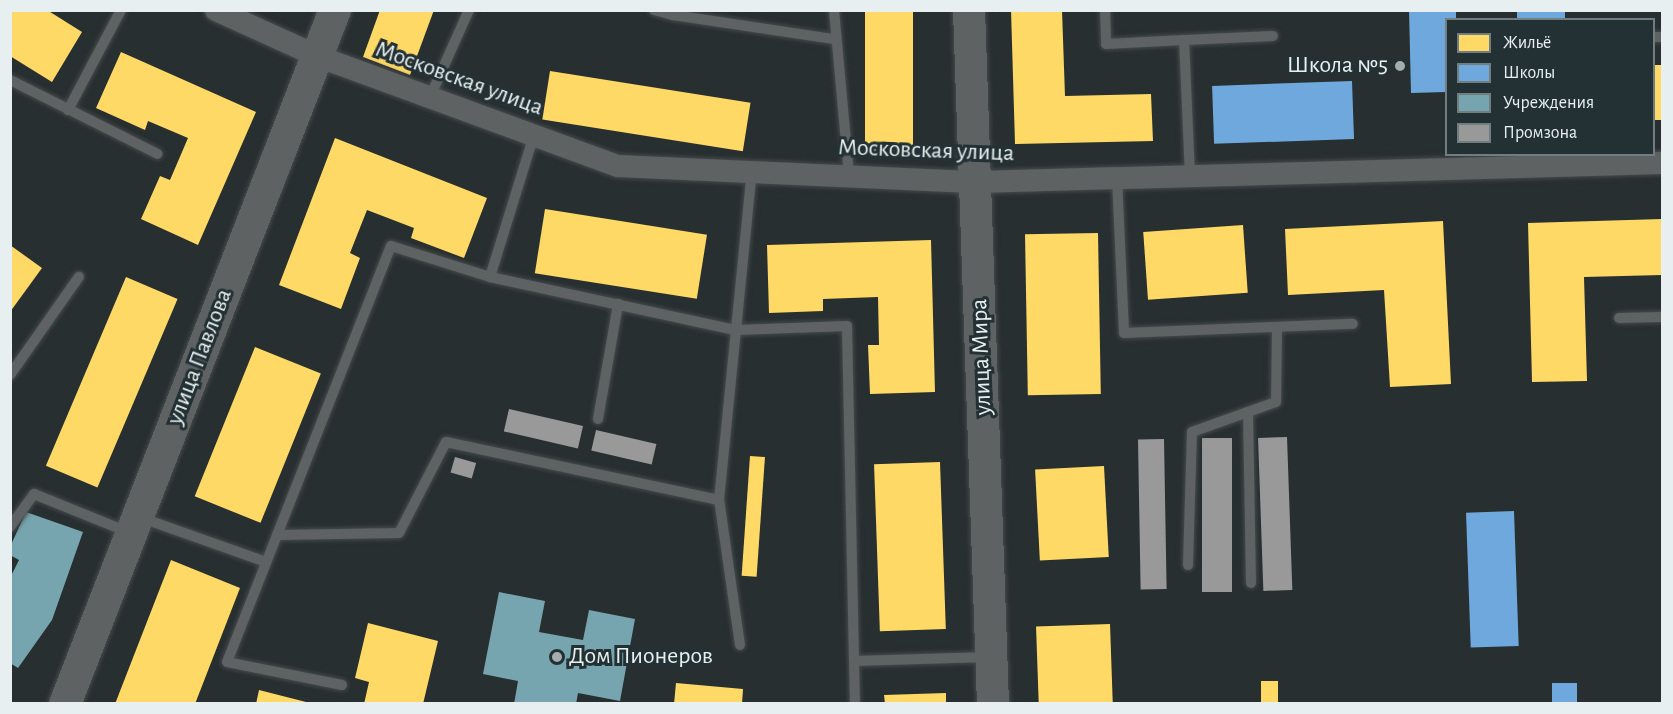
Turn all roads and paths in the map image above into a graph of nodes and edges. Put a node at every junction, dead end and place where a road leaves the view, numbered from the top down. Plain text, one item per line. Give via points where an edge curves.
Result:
1 (121, 10) edge
2 (216, 10) edge
3 (335, 10) edge
4 (469, 10) edge
5 (654, 10) edge
6 (834, 10) edge
7 (969, 10) edge
8 (1105, 10) edge
9 (673, 13) edge
10 (1274, 36) dead end
11 (834, 39) junction
12 (1184, 40) junction
13 (317, 56) junction
14 (10, 80) edge
15 (430, 97) junction
16 (68, 110) junction
17 (534, 135) junction
18 (158, 154) dead end
19 (1662, 163) edge
20 (752, 172) junction
21 (849, 176) junction
22 (1190, 176) junction
23 (1116, 178) junction
24 (977, 182) junction
25 (79, 277) dead end
26 (490, 277) junction
27 (618, 304) junction
28 (1662, 316) edge
29 (1619, 318) dead end
30 (1353, 324) dead end
31 (1276, 327) junction
32 (736, 330) junction
33 (10, 375) edge
34 (1248, 412) junction
35 (598, 419) dead end
36 (719, 500) junction
37 (135, 525) junction
38 (10, 527) edge
39 (277, 535) junction
40 (266, 562) junction
41 (1188, 565) dead end
42 (1251, 583) dead end
43 (740, 645) dead end
44 (992, 657) junction
45 (854, 661) junction
46 (342, 685) dead end
47 (65, 704) edge
48 (855, 704) edge
49 (993, 704) edge

1 - 16 lane
2 - 13 street, Московская улица
3 - 13 street, улица Павлова
4 - 15 lane
5 - 9 lane
6 - 11 lane
7 - 24 street, улица Мира
8 - 12 lane via 1106,44
9 - 11 lane
10 - 12 lane
11 - 21 lane
12 - 22 lane
13 - 15 street, Московская улица
13 - 37 street, улица Павлова
14 - 16 lane
15 - 17 street, Московская улица
16 - 18 lane
17 - 20 street, Московская улица via 618,166
17 - 26 lane
19 - 22 street, Московская улица
20 - 21 street, Московская улица
20 - 32 lane
21 - 24 street, Московская улица
22 - 23 street, Московская улица
23 - 24 street, Московская улица
23 - 31 lane via 1124,333
24 - 44 street, улица Мира
25 - 33 lane
26 - 27 lane
26 - 39 lane via 391,246
27 - 32 lane
27 - 35 lane
28 - 29 lane
30 - 31 lane
31 - 34 lane via 1276,402
32 - 36 lane
32 - 45 lane via 848,326
34 - 41 lane via 1192,432
34 - 42 lane
36 - 39 lane via 446,442 399,533
36 - 43 lane
37 - 38 lane via 34,494
37 - 40 lane
37 - 47 street, улица Павлова
39 - 40 lane
40 - 46 lane via 227,662
44 - 45 lane
44 - 49 street, улица Мира
45 - 48 lane

